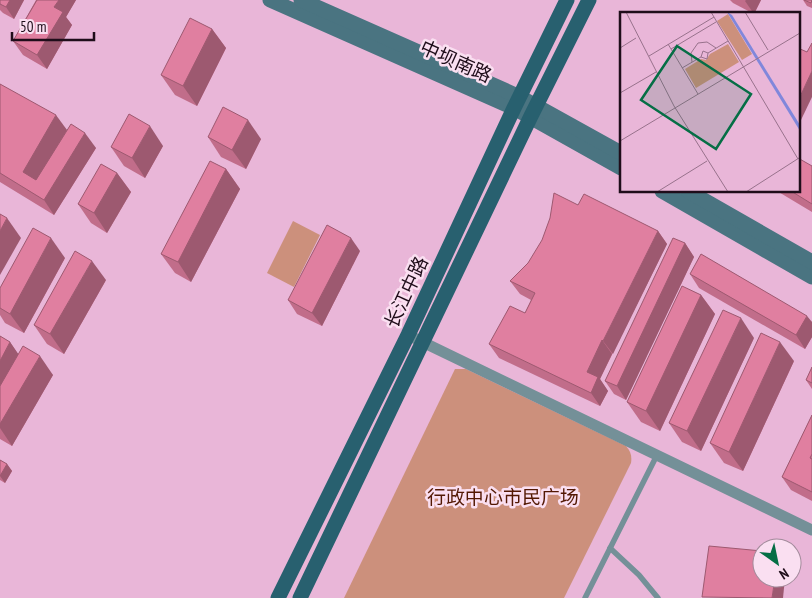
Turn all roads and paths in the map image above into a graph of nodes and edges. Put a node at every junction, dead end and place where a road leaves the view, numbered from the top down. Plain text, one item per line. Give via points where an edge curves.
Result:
1 (270, 0) edge
2 (301, 0) edge
3 (567, 0) edge
4 (588, 0) edge
5 (517, 102) junction
6 (534, 111) junction
7 (620, 153) edge
8 (620, 167) edge
9 (664, 192) edge
10 (690, 192) edge
11 (812, 262) edge
12 (812, 277) edge
13 (408, 335) junction
14 (423, 342) junction
15 (657, 455) junction
16 (812, 530) edge
17 (610, 548) junction
18 (278, 598) edge
19 (300, 598) edge
20 (585, 598) edge
21 (658, 598) edge

1 - 5 main road, 中坝南路
2 - 5 main road, 中坝南路
3 - 5 main road, 长江中路
4 - 6 main road, 长江中路
5 - 6 main road, 中坝南路
5 - 13 main road, 长江中路
6 - 7 main road, 中坝南路
6 - 8 main road, 中坝南路
6 - 14 main road, 长江中路
9 - 12 main road
10 - 11 main road
13 - 14 street
13 - 18 main road, 长江中路
14 - 15 street
14 - 19 main road, 长江中路
15 - 16 street
15 - 17 lane
17 - 20 lane
17 - 21 lane via 640,575

